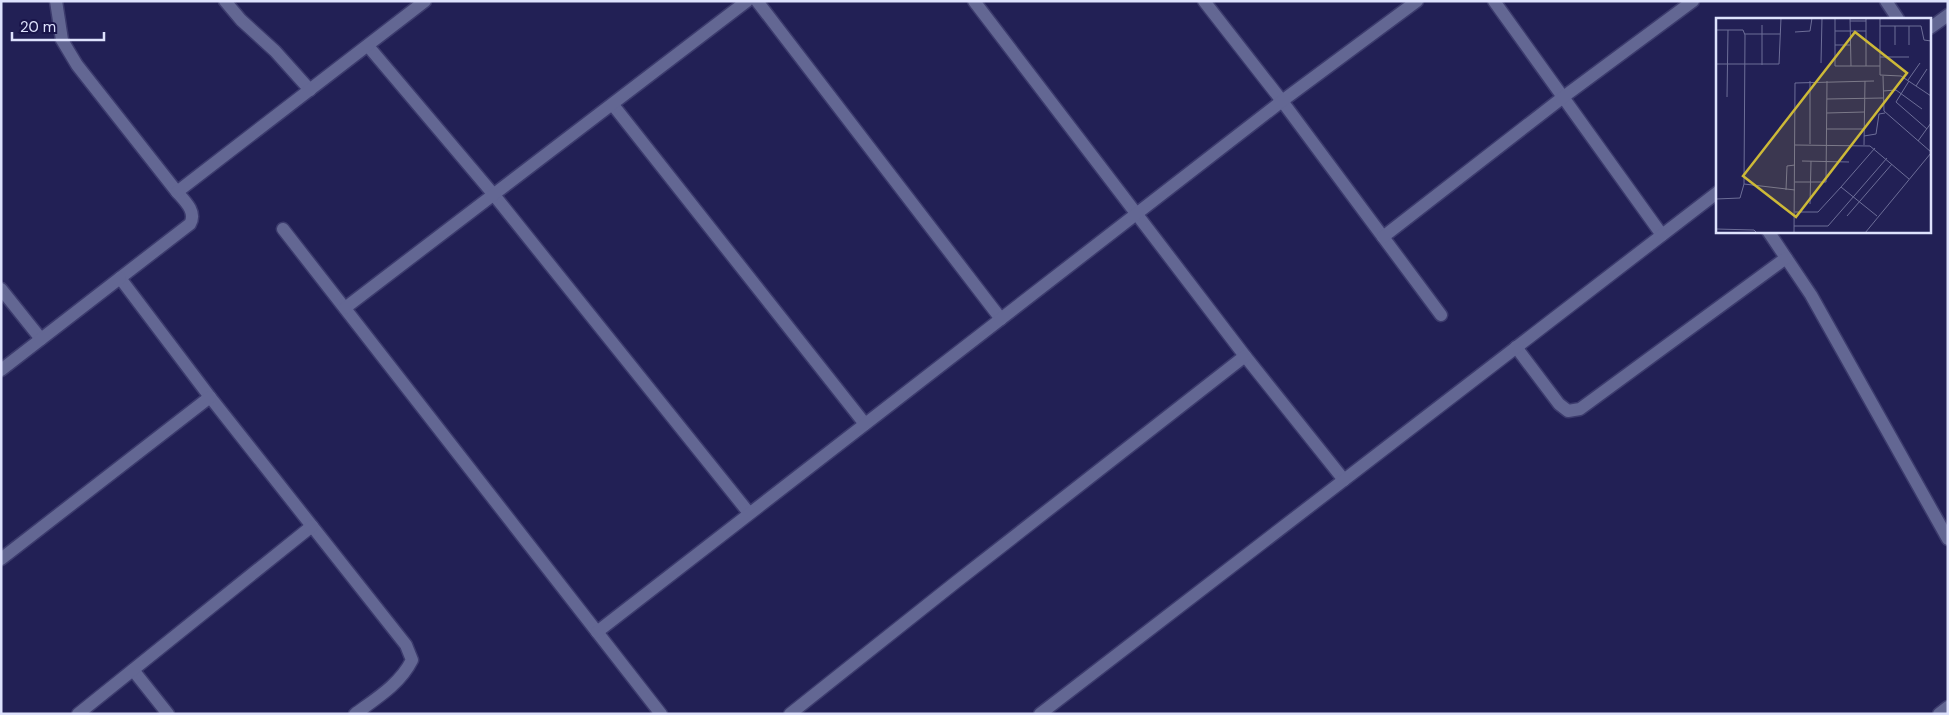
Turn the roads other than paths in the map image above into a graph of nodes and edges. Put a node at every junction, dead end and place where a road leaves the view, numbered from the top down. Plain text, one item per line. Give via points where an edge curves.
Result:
1 (56, 1) edge
2 (225, 1) edge
3 (425, 1) edge
4 (747, 1) edge
5 (757, 1) edge
6 (974, 1) edge
7 (1204, 1) edge
8 (1417, 1) edge
9 (1494, 1) edge
10 (1693, 1) edge
11 (1886, 1) edge
12 (1948, 15) edge
13 (1897, 18) edge
14 (1932, 27) edge
15 (368, 46) junction
16 (310, 90) junction
17 (1562, 98) junction
18 (1282, 101) junction
19 (613, 105) junction
20 (177, 192) junction
21 (1716, 194) edge
22 (494, 195) junction
23 (1136, 213) junction
24 (283, 229) dead end
25 (1769, 232) edge
26 (1662, 235) junction
27 (1382, 237) junction
28 (1786, 258) junction
29 (120, 278) junction
30 (1, 289) edge
31 (345, 308) junction
32 (1441, 316) dead end
33 (1001, 319) junction
34 (41, 339) junction
35 (1516, 347) junction
36 (1245, 356) junction
37 (1, 370) edge
38 (210, 397) junction
39 (865, 424) junction
40 (1344, 480) junction
41 (749, 513) junction
42 (312, 526) junction
43 (1948, 539) edge
44 (1, 559) edge
45 (596, 632) junction
46 (133, 670) junction
47 (1948, 707) edge
48 (78, 714) edge
49 (168, 714) edge
50 (356, 714) edge
51 (661, 714) edge
52 (790, 714) edge
53 (1040, 714) edge
54 (1939, 714) edge

1 - 20 street via 62,40 77,66
2 - 16 street
3 - 15 street
4 - 19 street
5 - 33 street
6 - 23 street
7 - 18 street
8 - 18 street
9 - 17 street
10 - 17 street
11 - 13 street
12 - 14 street
15 - 16 street
15 - 22 street
16 - 20 street
17 - 26 street
17 - 27 street
18 - 23 street
18 - 27 street
19 - 22 street
19 - 39 street
20 - 29 street via 192,213 190,224
21 - 26 street
22 - 31 street
22 - 41 street
23 - 33 street
23 - 36 street
24 - 31 street
25 - 28 street
26 - 35 street
27 - 32 street
28 - 35 street via 1580,409 1568,411 1559,404
28 - 43 street via 1811,295
29 - 34 street
29 - 38 street
30 - 34 street
31 - 45 street
33 - 39 street
34 - 37 street
35 - 40 street
36 - 40 street
36 - 52 street
38 - 42 street
38 - 44 street
39 - 41 street
40 - 53 street
41 - 45 street
42 - 46 street
42 - 50 street via 406,644 412,660 394,684
45 - 51 street
46 - 48 street
46 - 49 street
47 - 54 street

